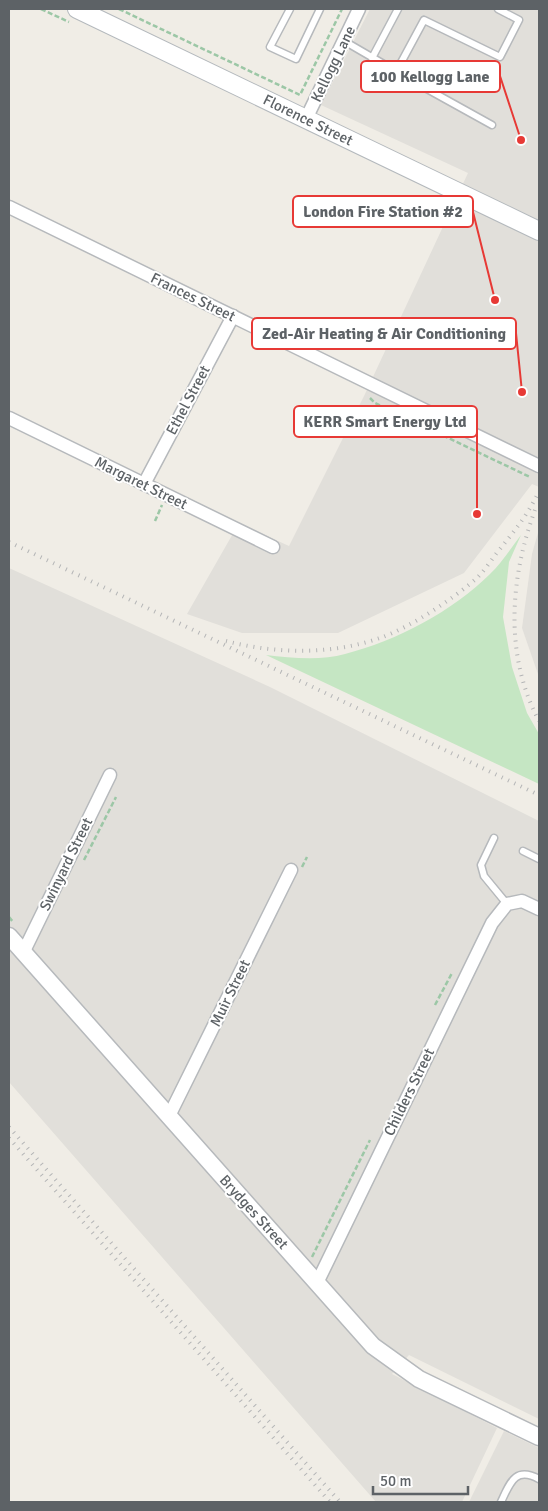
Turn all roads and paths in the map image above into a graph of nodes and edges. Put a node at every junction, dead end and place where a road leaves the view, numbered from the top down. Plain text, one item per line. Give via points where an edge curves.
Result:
1 (77, 9) edge
2 (119, 9) edge
3 (290, 9) edge
4 (320, 9) edge
5 (342, 9) edge
6 (360, 9) edge
7 (398, 9) edge
8 (498, 9) edge
9 (344, 41) junction
10 (372, 58) junction
11 (396, 72) junction
12 (306, 119) junction
13 (492, 125) dead end
14 (9, 207) edge
15 (539, 231) edge
16 (233, 316) junction
17 (9, 418) edge
18 (466, 447) dead end
19 (539, 472) edge
20 (144, 484) junction
21 (156, 502) dead end
22 (155, 520) dead end
23 (273, 548) dead end
24 (110, 775) dead end
25 (116, 797) dead end
26 (494, 838) dead end
27 (523, 851) dead end
28 (307, 857) dead end
29 (539, 859) edge
30 (82, 864) dead end
31 (294, 872) joint
32 (507, 904) junction
33 (539, 909) edge
34 (9, 936) edge
35 (23, 953) junction
36 (452, 973) dead end
37 (435, 1005) dead end
38 (169, 1116) junction
39 (370, 1140) dead end
40 (305, 1251) dead end
41 (317, 1283) junction
42 (539, 1437) edge
43 (539, 1479) edge
44 (501, 1502) edge

1 - 12 main road, Florence Street
2 - 5 path via 300,95
3 - 4 lane via 270,48 296,59
6 - 9 street, Kellogg Lane
7 - 10 lane
8 - 11 lane via 518,20 500,57 424,20
9 - 10 lane
9 - 12 street, Kellogg Lane
10 - 11 lane
11 - 13 lane
12 - 15 main road, Florence Street
14 - 16 street, Frances Street
16 - 19 street, Frances Street
16 - 20 street, Ethel Street
17 - 20 street, Margaret Street
18 - 19 path via 529,476
20 - 23 street, Margaret Street
21 - 22 path via 162,505
24 - 35 street, Swinyard Street
25 - 30 path
26 - 32 lane via 481,865 484,876
27 - 29 lane
28 - 31 path
31 - 38 street, Muir Street
32 - 33 street via 522,902
32 - 41 street, Childers Street via 492,923
34 - 35 street, Brydges Street
35 - 38 street, Brydges Street
36 - 37 path
38 - 41 street, Brydges Street
39 - 40 path via 311,1258
41 - 42 street, Brydges Street via 373,1346 420,1379
43 - 44 lane via 531,1474 514,1477

